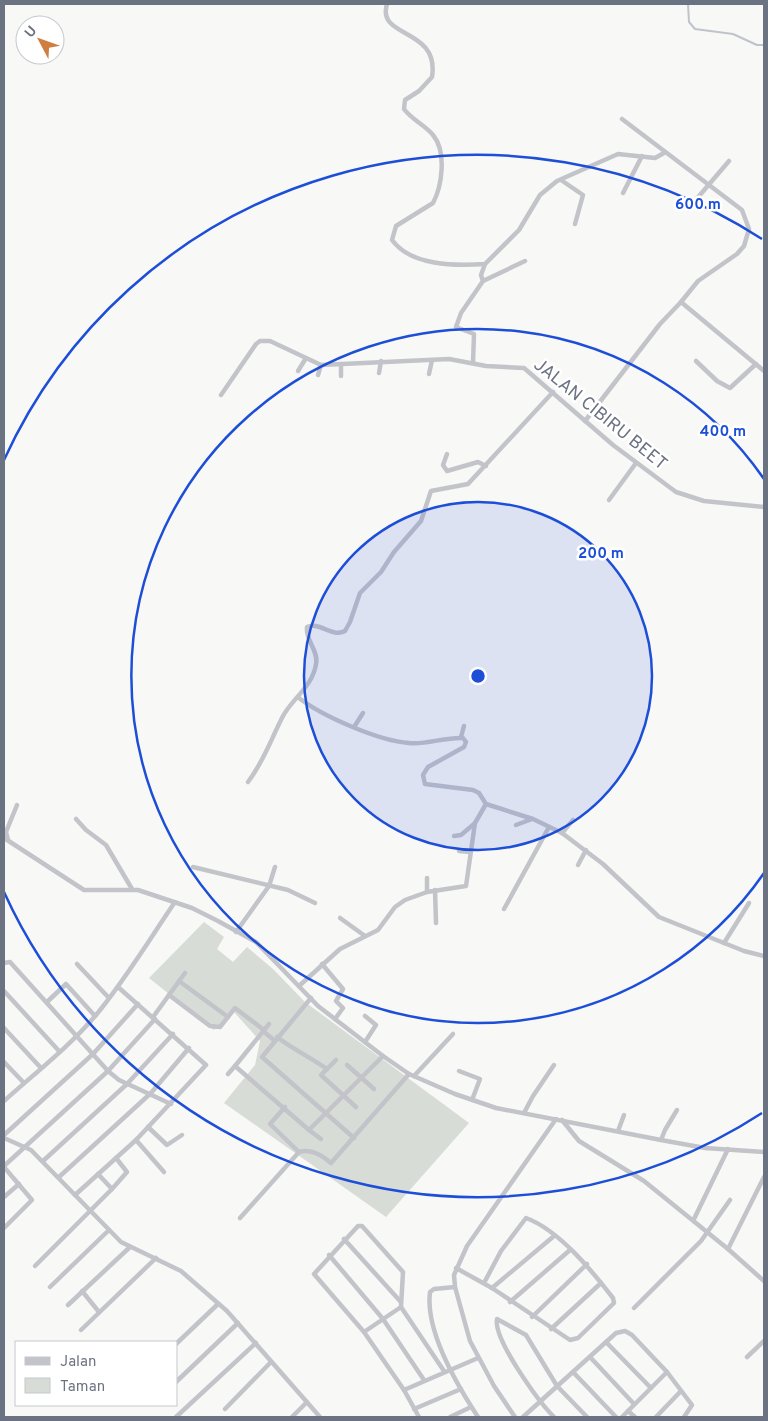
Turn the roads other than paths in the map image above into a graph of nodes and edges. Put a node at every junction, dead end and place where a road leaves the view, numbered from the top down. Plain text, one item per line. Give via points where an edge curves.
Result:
1 (387, 4) edge
2 (622, 119) dead end
3 (664, 153) junction
4 (642, 156) junction
5 (729, 161) dead end
6 (561, 180) junction
7 (708, 186) junction
8 (623, 193) dead end
9 (688, 209) dead end
10 (575, 224) dead end
11 (524, 261) dead end
12 (485, 264) junction
13 (483, 282) junction
14 (681, 302) junction
15 (306, 358) junction
16 (432, 360) junction
17 (381, 362) junction
18 (696, 362) dead end
19 (473, 363) junction
20 (341, 364) junction
21 (756, 364) junction
22 (321, 365) junction
23 (764, 371) edge
24 (298, 372) dead end
25 (379, 373) dead end
26 (429, 374) dead end
27 (318, 375) dead end
28 (341, 376) dead end
29 (552, 392) junction
30 (221, 394) dead end
31 (585, 420) junction
32 (447, 454) dead end
33 (636, 463) junction
34 (486, 466) junction
35 (609, 500) dead end
36 (764, 507) edge
37 (299, 698) junction
38 (363, 713) dead end
39 (464, 726) dead end
40 (354, 727) junction
41 (461, 737) junction
42 (248, 782) dead end
43 (486, 804) junction
44 (17, 805) dead end
45 (76, 819) dead end
46 (533, 819) junction
47 (573, 820) dead end
48 (475, 823) junction
49 (516, 825) dead end
50 (549, 826) junction
51 (562, 833) junction
52 (454, 836) dead end
53 (4, 838) edge
54 (9, 841) junction
55 (586, 850) junction
56 (459, 851) dead end
57 (470, 852) junction
58 (578, 865) dead end
59 (192, 867) dead end
60 (274, 867) dead end
61 (427, 878) dead end
62 (269, 886) junction
63 (132, 889) junction
64 (435, 890) junction
65 (427, 892) junction
66 (174, 902) junction
67 (316, 903) dead end
68 (749, 903) dead end
69 (504, 909) dead end
70 (340, 918) dead end
71 (436, 923) dead end
72 (236, 932) junction
73 (365, 936) junction
74 (724, 943) junction
75 (764, 956) edge
76 (4, 963) edge
77 (77, 964) dead end
78 (322, 964) junction
79 (184, 973) dead end
80 (179, 981) junction
81 (299, 986) junction
82 (118, 987) junction
83 (4, 991) edge
84 (169, 995) junction
85 (109, 998) junction
86 (310, 998) junction
87 (47, 1002) junction
88 (138, 1004) junction
89 (95, 1016) junction
90 (365, 1016) dead end
91 (228, 1017) junction
92 (154, 1018) junction
93 (335, 1018) junction
94 (269, 1024) dead end
95 (4, 1028) edge
96 (263, 1031) junction
97 (172, 1034) junction
98 (453, 1034) dead end
99 (77, 1035) junction
100 (276, 1039) junction
101 (365, 1042) junction
102 (189, 1048) junction
103 (59, 1051) junction
104 (93, 1054) junction
105 (384, 1056) junction
106 (336, 1060) dead end
107 (5, 1065) edge
108 (347, 1065) dead end
109 (554, 1065) dead end
110 (235, 1066) junction
111 (41, 1068) junction
112 (326, 1069) junction
113 (108, 1071) junction
114 (459, 1071) dead end
115 (228, 1074) dead end
116 (412, 1075) junction
117 (361, 1078) junction
118 (24, 1083) junction
119 (127, 1084) junction
120 (374, 1089) dead end
121 (151, 1093) junction
122 (343, 1095) junction
123 (472, 1100) junction
124 (4, 1101) edge
125 (171, 1104) junction
126 (284, 1107) junction
127 (356, 1107) dead end
128 (677, 1110) dead end
129 (325, 1112) junction
130 (524, 1114) junction
131 (624, 1115) dead end
132 (556, 1119) junction
133 (562, 1120) junction
134 (148, 1126) junction
135 (309, 1130) junction
136 (618, 1131) junction
137 (182, 1135) dead end
138 (4, 1136) edge
139 (354, 1138) junction
140 (136, 1140) junction
141 (320, 1140) dead end
142 (661, 1140) junction
143 (25, 1147) junction
144 (728, 1149) junction
145 (299, 1152) junction
146 (764, 1152) edge
147 (116, 1158) junction
148 (43, 1161) junction
149 (4, 1167) edge
150 (164, 1172) dead end
151 (98, 1174) junction
152 (59, 1177) junction
153 (764, 1178) edge
154 (19, 1184) junction
155 (112, 1189) junction
156 (75, 1195) junction
157 (4, 1197) edge
158 (730, 1200) dead end
159 (91, 1211) junction
160 (240, 1218) dead end
161 (694, 1219) junction
162 (4, 1228) edge
163 (109, 1230) junction
164 (709, 1233) junction
165 (554, 1236) junction
166 (344, 1239) junction
167 (130, 1247) junction
168 (728, 1249) junction
169 (570, 1250) junction
170 (329, 1255) junction
171 (156, 1258) junction
172 (587, 1264) junction
173 (35, 1266) dead end
174 (456, 1268) junction
175 (764, 1281) edge
176 (484, 1283) junction
177 (601, 1283) junction
178 (50, 1287) dead end
179 (455, 1288) junction
180 (492, 1288) junction
181 (82, 1292) junction
182 (510, 1302) junction
183 (218, 1304) junction
184 (401, 1304) junction
185 (68, 1305) dead end
186 (634, 1308) dead end
187 (99, 1312) junction
188 (532, 1317) junction
189 (383, 1319) junction
190 (238, 1324) junction
191 (551, 1329) junction
192 (82, 1330) dead end
193 (364, 1332) junction
194 (764, 1341) edge
195 (178, 1342) edge
196 (606, 1342) junction
197 (256, 1343) junction
198 (590, 1357) junction
199 (747, 1357) dead end
200 (478, 1358) junction
201 (270, 1362) junction
202 (451, 1369) junction
203 (444, 1372) junction
204 (573, 1372) junction
205 (667, 1372) junction
206 (178, 1380) edge
207 (424, 1380) junction
208 (557, 1386) junction
209 (651, 1388) junction
210 (462, 1389) junction
211 (404, 1390) junction
212 (680, 1392) junction
213 (307, 1402) junction
214 (540, 1402) junction
215 (634, 1404) junction
216 (471, 1407) junction
217 (225, 1409) dead end
218 (414, 1409) junction
219 (628, 1411) junction
220 (176, 1417) edge
221 (292, 1417) edge
222 (320, 1417) edge
223 (419, 1417) edge
224 (450, 1417) edge
225 (478, 1417) edge
226 (515, 1417) edge
227 (523, 1417) edge
228 (554, 1417) edge
229 (588, 1417) edge
230 (616, 1417) edge
231 (622, 1417) edge
232 (635, 1417) edge
233 (656, 1417) edge
234 (684, 1417) edge

1 - 12 street via 386,12 395,28 419,40 430,54 432,77 405,100 404,110 434,136 441,156 440,179 433,203 399,222 392,240 432,264
2 - 3 street
3 - 4 street via 655,158
3 - 7 street
4 - 6 street via 618,154
4 - 8 street
5 - 7 street
6 - 10 street via 583,195
6 - 12 street via 545,190 519,230
7 - 9 street
7 - 14 street via 742,210 749,234 737,254 698,281
11 - 13 street
12 - 13 street via 481,275
13 - 19 street via 456,325 474,334
14 - 21 street
14 - 31 street
15 - 22 street, JALAN CIBIRU BEET
15 - 24 street
15 - 30 street, JALAN CIBIRU BEET via 270,341 260,341
16 - 17 street, JALAN CIBIRU BEET
16 - 19 street, JALAN CIBIRU BEET
16 - 26 street
17 - 20 street, JALAN CIBIRU BEET
17 - 25 street
18 - 21 street via 730,388
19 - 29 street, JALAN CIBIRU BEET via 524,368
20 - 22 street, JALAN CIBIRU BEET
20 - 28 street
21 - 23 street
22 - 27 street
29 - 31 street, JALAN CIBIRU BEET
29 - 34 street
31 - 33 street, JALAN CIBIRU BEET
32 - 34 street via 443,465 447,471 478,462
33 - 35 street
33 - 36 street, JALAN CIBIRU BEET via 664,485 690,498
34 - 37 street via 468,484 431,491 421,521 360,593 345,631 336,633 307,627 317,663
37 - 40 street
37 - 42 street via 284,715 261,765
38 - 40 street
39 - 41 street
40 - 41 street via 409,744
41 - 43 street via 466,742 464,747 428,767 423,780 428,786 473,790
43 - 46 street
43 - 48 street
44 - 54 street via 6,832
45 - 63 street via 109,849
46 - 49 street
46 - 50 street
47 - 51 street
48 - 52 street via 461,836
48 - 57 street
50 - 51 street
50 - 69 street
51 - 55 street
53 - 54 street
54 - 63 street via 84,890
55 - 58 street
55 - 74 street via 659,917
56 - 57 street
57 - 64 street via 466,886
59 - 62 street
60 - 62 street
61 - 65 street
62 - 67 street via 288,890
62 - 72 street
63 - 66 street
64 - 65 street
64 - 71 street
65 - 73 street via 395,907 378,930
66 - 72 street via 209,916
66 - 82 street
68 - 74 street
70 - 73 street
72 - 81 street via 256,942
73 - 78 street via 340,949
74 - 75 street
76 - 87 street via 10,962
77 - 85 street
78 - 81 street
78 - 93 street via 343,989 336,1001 343,1008
79 - 80 street
80 - 84 street
80 - 91 street
81 - 86 street
82 - 85 street
82 - 88 street
83 - 103 street
84 - 91 street via 210,1026 220,1026
84 - 92 street
85 - 89 street
86 - 93 street
86 - 100 street
87 - 89 street via 66,984
87 - 99 street
88 - 92 street
88 - 104 street
89 - 99 street
90 - 101 street via 376,1025
91 - 96 street via 235,1008
92 - 97 street
92 - 113 street
93 - 101 street
94 - 96 street
95 - 111 street
96 - 100 street
96 - 110 street
97 - 102 street
97 - 119 street
98 - 116 street
99 - 103 street
99 - 104 street
100 - 112 street via 298,1053 306,1054
100 - 129 street via 262,1057
101 - 105 street
102 - 121 street
102 - 125 street via 206,1065
103 - 111 street
104 - 113 street
104 - 138 street
105 - 116 street
105 - 117 street
106 - 112 street
107 - 118 street
108 - 117 street
109 - 130 street
110 - 115 street
110 - 126 street
111 - 118 street
112 - 122 street via 321,1075
113 - 119 street
113 - 143 street
114 - 123 street via 480,1079
116 - 123 street
116 - 139 street
117 - 120 street
117 - 122 street
118 - 124 street
119 - 121 street
119 - 148 street
121 - 125 street
121 - 152 street
122 - 127 street
122 - 129 street
123 - 130 street
125 - 134 street
126 - 135 street
126 - 145 street via 270,1124
128 - 142 street
129 - 135 street
129 - 139 street
130 - 132 street
131 - 136 street
132 - 133 street
132 - 174 street via 472,1237
133 - 136 street
133 - 161 street via 579,1141 624,1167
134 - 137 street via 167,1146
134 - 140 street
135 - 141 street
136 - 142 street
138 - 143 street
139 - 145 street via 331,1163 314,1152
140 - 147 street
140 - 150 street
142 - 144 street
143 - 148 street
143 - 149 street
144 - 146 street
144 - 161 street
145 - 160 street
147 - 151 street
147 - 155 street via 127,1172
148 - 152 street
149 - 154 street
151 - 155 street
151 - 156 street
152 - 156 street
153 - 168 street
154 - 157 street
154 - 162 street via 32,1202
155 - 159 street
156 - 159 street
158 - 164 street
159 - 163 street
159 - 173 street
161 - 164 street
163 - 167 street
163 - 178 street
164 - 168 street
164 - 186 street
165 - 169 street
165 - 176 street via 529,1219 523,1220
165 - 180 street
166 - 170 street
166 - 184 street
166 - 184 street via 362,1226 403,1272
167 - 171 street
167 - 181 street
168 - 175 street
169 - 172 street
169 - 182 street
170 - 189 street
170 - 193 street via 314,1274
171 - 183 street via 181,1271
171 - 187 street
172 - 177 street
172 - 188 street
174 - 176 street
174 - 179 street
176 - 180 street
177 - 191 street
177 - 191 street via 614,1303 578,1338 570,1340
179 - 200 street
179 - 202 street via 434,1289 429,1294 435,1331
180 - 182 street
181 - 185 street
181 - 187 street
182 - 188 street
183 - 190 street
183 - 195 street
184 - 189 street
184 - 203 street
187 - 192 street
188 - 191 street
189 - 193 street
189 - 207 street
190 - 197 street
190 - 206 street
193 - 211 street
194 - 199 street
196 - 198 street
196 - 205 street via 619,1331 629,1332
196 - 209 street
197 - 201 street
197 - 220 street
198 - 204 street
198 - 215 street
200 - 202 street
200 - 226 street
201 - 213 street
201 - 217 street
202 - 203 street
202 - 210 street
203 - 207 street
204 - 208 street
204 - 230 street
205 - 209 street
205 - 212 street
207 - 211 street
208 - 214 street
208 - 214 street via 526,1335 497,1319 502,1338
208 - 229 street
209 - 215 street
210 - 216 street
210 - 218 street
211 - 218 street
212 - 233 street
212 - 234 street via 692,1405
213 - 221 street
213 - 222 street
214 - 227 street
214 - 228 street
215 - 219 street
216 - 224 street
216 - 225 street
218 - 223 street
219 - 231 street
219 - 232 street

